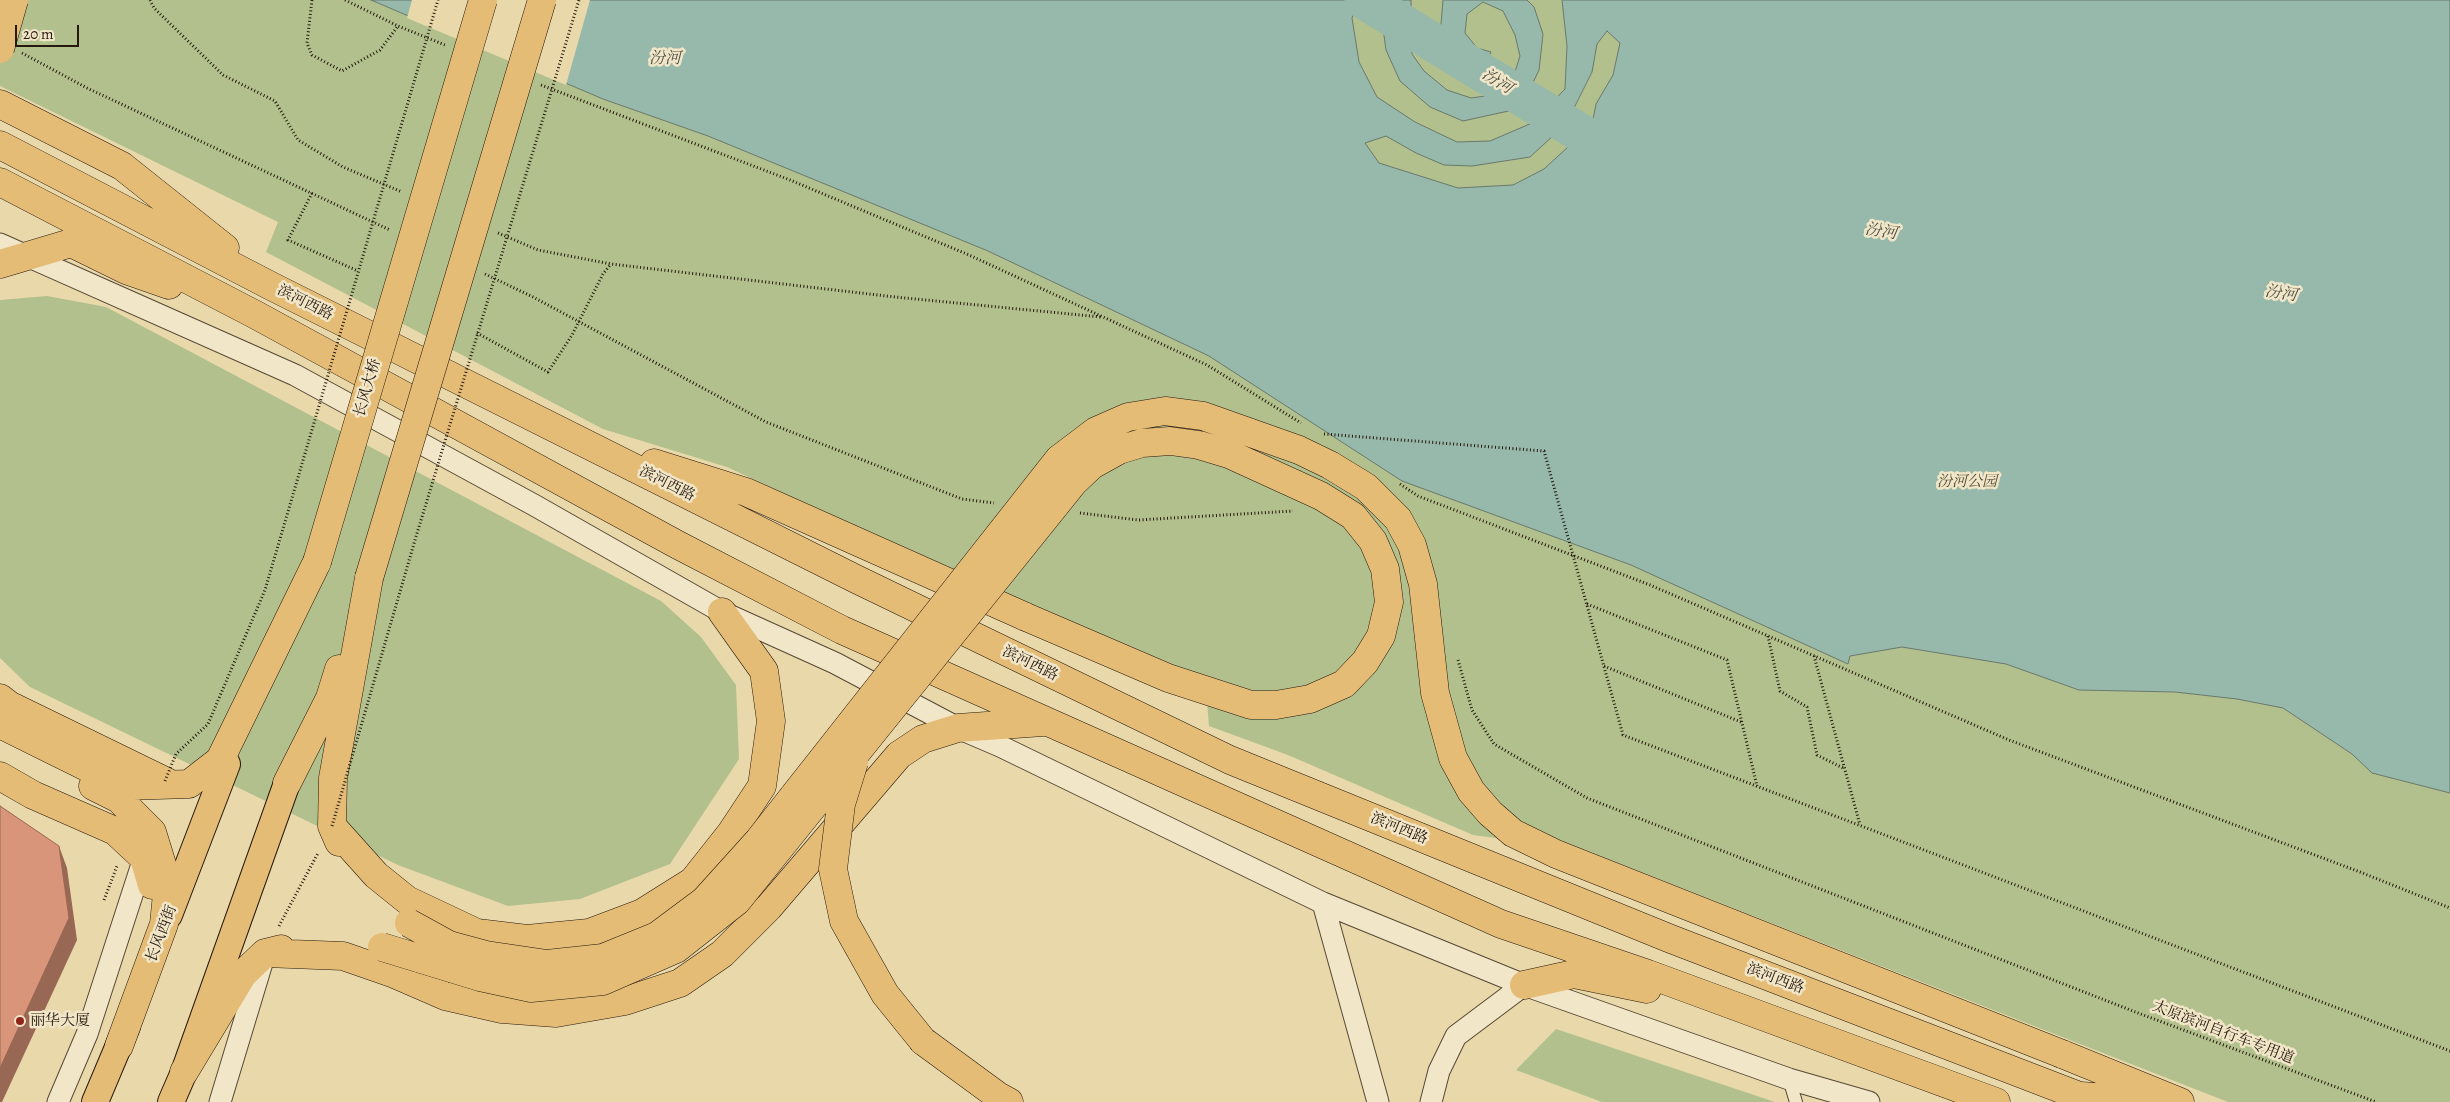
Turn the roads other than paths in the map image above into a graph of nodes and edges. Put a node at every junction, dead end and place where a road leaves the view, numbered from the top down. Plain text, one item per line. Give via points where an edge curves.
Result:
1 (14, 0) edge
2 (483, 0) edge
3 (542, 0) edge
4 (0, 49) edge
5 (0, 104) edge
6 (0, 145) edge
7 (0, 182) edge
8 (0, 244) edge
9 (26, 257) junction
10 (0, 264) edge
11 (271, 286) junction
12 (256, 314) junction
13 (578, 440) junction
14 (317, 562) junction
15 (368, 578) junction
16 (722, 612) junction
17 (0, 698) edge
18 (1046, 722) junction
19 (0, 724) edge
20 (958, 728) junction
21 (0, 741) edge
22 (859, 747) junction
23 (227, 764) joint
24 (0, 776) edge
25 (177, 783) junction
26 (287, 783) joint
27 (330, 830) junction
28 (144, 858) junction
29 (1323, 903) junction
30 (164, 924) junction
31 (265, 953) junction
32 (1882, 983) junction
33 (1524, 985) junction
34 (1736, 1008) junction
35 (119, 1046) junction
36 (1976, 1056) junction
37 (184, 1072) junction
38 (1789, 1079) junction
39 (2088, 1099) edge
40 (58, 1102) edge
41 (95, 1102) edge
42 (171, 1102) edge
43 (220, 1102) edge
44 (1009, 1102) edge
45 (1378, 1102) edge
46 (1432, 1102) edge
47 (1796, 1102) edge
48 (1868, 1102) edge
49 (1996, 1102) edge
50 (2163, 1102) edge
51 (2180, 1102) edge

1 - 4 highway, bridge
2 - 14 highway, 长风大桥, bridge
3 - 15 highway, bridge
5 - 11 highway via 122,166
6 - 11 highway, 滨河西路
7 - 12 highway
8 - 9 street
9 - 10 highway
9 - 12 highway via 71,243 126,270
9 - 16 street via 295,375
11 - 13 highway, 滨河西路
12 - 18 highway via 695,554 842,630
13 - 22 highway, bridge via 746,492 1026,617 1168,678 1251,705 1276,706 1310,699 1344,684 1381,636 1389,602 1385,569 1373,541 1353,516 1322,496 1229,454 1170,441 1142,443 1119,450 1092,465 1074,482
13 - 36 highway, 滨河西路 via 856,580 1230,760 1671,939
14 - 23 highway, 长风大桥 via 278,680
14 - 25 highway via 220,760
15 - 26 highway via 330,698
15 - 27 highway via 333,778
16 - 20 street via 835,663
16 - 27 highway via 764,671 771,721 762,786 731,833 693,881 642,913 589,933 527,939 477,933 407,900 376,876
17 - 25 highway
18 - 20 highway
18 - 34 highway via 1501,924
19 - 25 highway via 125,786
20 - 29 street
20 - 31 highway via 923,739 899,756 769,908 722,954 680,983 625,1001 556,1013 502,1009 445,996 344,956
21 - 30 highway via 119,799 152,832 168,884
22 - 31 highway, bridge via 737,901 676,949 603,981 531,988 480,977 382,947 339,941 304,942
22 - 44 highway, bridge via 841,804 833,869 844,921 884,994 923,1041
23 - 35 main road, 长风西街
24 - 28 highway via 33,796 115,831
26 - 37 main road
27 - 32 highway, bridge via 346,859 372,891 409,923 458,947 486,955 546,964 602,958 656,936 704,901 759,840 1059,459 1096,431 1128,417 1165,411 1203,416 1330,464 1366,487 1398,519 1412,545 1423,584 1435,692 1453,758 1471,791 1490,814 1513,833 1556,854
28 - 30 highway
28 - 40 street via 87,1034
29 - 33 street
29 - 45 street
30 - 35 highway
31 - 37 highway via 242,974
31 - 43 street
32 - 36 highway
32 - 51 highway, bridge
33 - 34 highway via 1574,974
33 - 38 street
33 - 46 street via 1456,1036 1439,1071
34 - 49 highway
35 - 41 main road, 长风西街
36 - 39 highway, 滨河西路
37 - 42 main road
38 - 47 street
38 - 48 street
39 - 50 highway, 滨河西路

